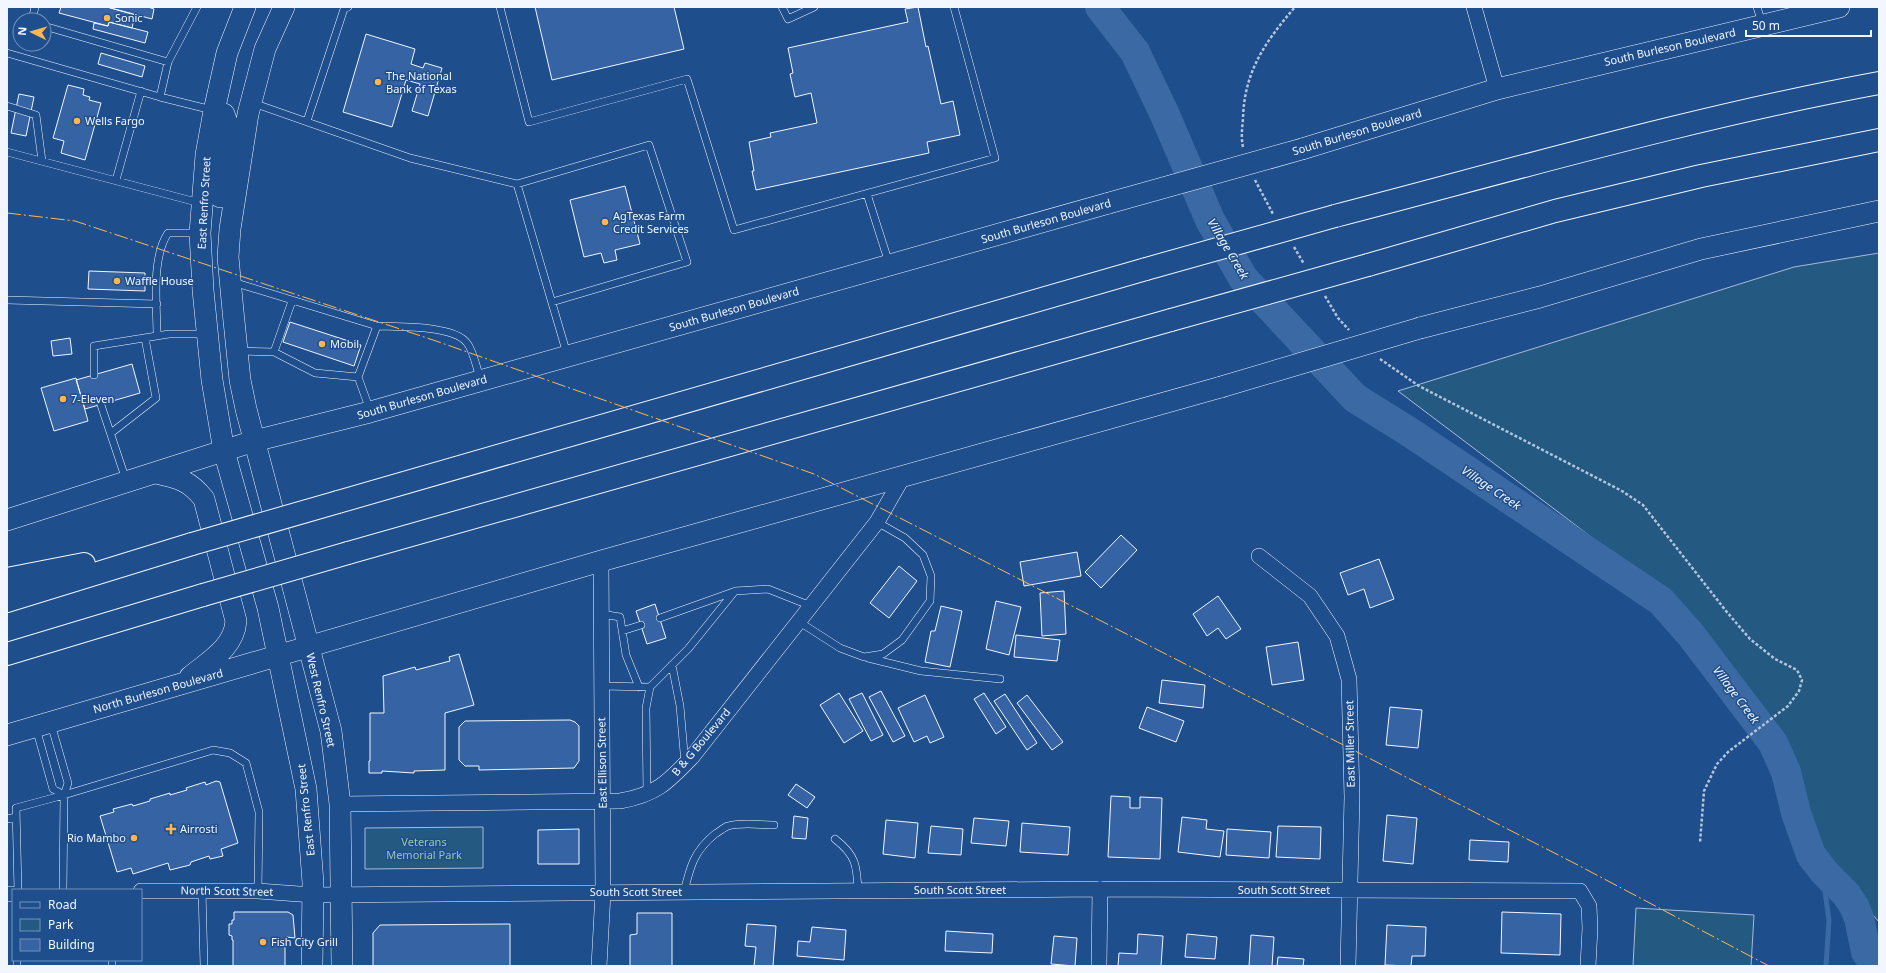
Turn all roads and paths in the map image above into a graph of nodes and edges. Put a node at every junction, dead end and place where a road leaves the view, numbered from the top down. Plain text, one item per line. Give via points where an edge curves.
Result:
1 (197, 7) edge
2 (245, 7) edge
3 (284, 7) edge
4 (348, 7) edge
5 (500, 7) edge
6 (782, 7) edge
7 (814, 7) edge
8 (954, 7) edge
9 (1295, 7) edge
10 (1474, 7) edge
11 (1839, 7) edge
12 (1760, 16) edge
13 (52, 28) edge
14 (7, 53) edge
15 (168, 62) junction
16 (1879, 83) edge
17 (1497, 89) junction
18 (141, 91) junction
19 (160, 97) junction
20 (251, 102) junction
21 (7, 106) edge
22 (214, 110) junction
23 (307, 121) junction
24 (1879, 140) edge
25 (7, 152) edge
26 (1244, 154) dead end
27 (42, 161) junction
28 (1252, 175) dead end
29 (116, 180) junction
30 (517, 184) junction
31 (867, 194) junction
32 (202, 203) junction
33 (1879, 212) edge
34 (1274, 216) dead end
35 (200, 233) junction
36 (1291, 244) dead end
37 (228, 258) junction
38 (890, 266) junction
39 (1308, 271) dead end
40 (230, 281) junction
41 (1321, 291) dead end
42 (7, 300) edge
43 (292, 301) junction
44 (552, 302) junction
45 (157, 304) junction
46 (377, 326) junction
47 (206, 334) junction
48 (1352, 334) dead end
49 (157, 336) junction
50 (145, 338) junction
51 (238, 351) junction
52 (274, 352) junction
53 (568, 356) junction
54 (1378, 357) dead end
55 (94, 375) dead end
56 (358, 377) junction
57 (481, 380) junction
58 (101, 405) dead end
59 (370, 412) junction
60 (111, 433) junction
61 (254, 441) junction
62 (224, 451) junction
63 (156, 473) junction
64 (904, 474) junction
65 (127, 483) junction
66 (7, 520) edge
67 (876, 522) junction
68 (192, 544) junction
69 (1259, 556) dead end
70 (601, 561) junction
71 (7, 579) edge
72 (735, 591) junction
73 (7, 601) edge
74 (811, 606) junction
75 (601, 614) junction
76 (660, 618) dead end
77 (798, 621) junction
78 (641, 625) dead end
79 (622, 632) junction
80 (309, 647) junction
81 (7, 654) edge
82 (278, 656) junction
83 (864, 657) junction
84 (672, 665) junction
85 (1000, 679) dead end
86 (181, 684) junction
87 (601, 686) junction
88 (639, 687) junction
89 (650, 687) junction
90 (43, 724) junction
91 (7, 735) edge
92 (685, 764) junction
93 (647, 794) junction
94 (64, 795) junction
95 (602, 801) junction
96 (340, 804) junction
97 (16, 817) junction
98 (7, 819) edge
99 (774, 825) dead end
100 (835, 839) dead end
101 (1700, 843) dead end
102 (18, 889) edge
103 (63, 889) edge
104 (1100, 889) junction
105 (202, 890) junction
106 (142, 891) edge
107 (258, 891) junction
108 (858, 891) junction
109 (1349, 891) junction
110 (684, 892) junction
111 (603, 893) junction
112 (313, 895) junction
113 (340, 895) junction
114 (204, 966) edge
115 (312, 966) edge
116 (342, 966) edge
117 (599, 966) edge
118 (1099, 966) edge
119 (1348, 966) edge
120 (1588, 966) edge

1 - 15 lane
2 - 22 main road, East Renfro Street via 227,53
3 - 20 main road via 265,49
4 - 23 lane via 344,9
5 - 31 lane via 529,122 687,79 734,230
6 - 7 lane via 788,19
8 - 31 lane via 995,158
9 - 26 path via 1273,32 1252,68 1243,105
10 - 17 street
11 - 12 main road, South Burleson Boulevard
12 - 17 main road, South Burleson Boulevard
13 - 15 lane
14 - 18 lane
15 - 19 lane
16 - 68 highway, bridge via 1671,128 1335,216
17 - 38 main road, South Burleson Boulevard, bridge via 1302,149
18 - 19 lane
18 - 29 lane
19 - 22 lane
20 - 23 lane
20 - 37 main road via 234,200
21 - 27 lane via 36,115
22 - 32 main road, East Renfro Street via 206,155
22 - 37 main road via 224,114 228,125 219,204 219,240
23 - 30 lane via 410,158
24 - 81 highway, bridge via 1701,176 1563,210 348,553
25 - 27 lane
27 - 29 lane
28 - 34 path
29 - 32 lane
30 - 44 lane
30 - 44 lane via 649,145 687,262
31 - 38 lane
32 - 35 main road, East Renfro Street
33 - 64 main road, bridge via 1701,249 1221,387
35 - 45 lane via 168,233 162,241 157,269
35 - 47 main road, East Renfro Street
36 - 39 path
37 - 40 main road
38 - 53 main road, South Burleson Boulevard
40 - 43 lane
40 - 51 main road
41 - 48 path
42 - 45 lane
43 - 46 lane
43 - 52 lane
44 - 53 lane
45 - 49 lane
46 - 56 lane
46 - 57 lane via 451,332 467,342
47 - 49 lane
47 - 62 main road, East Renfro Street
49 - 50 lane
50 - 55 lane via 94,346
50 - 60 lane via 156,398
51 - 52 lane
51 - 61 main road via 240,380
52 - 56 lane via 315,373
53 - 57 main road, South Burleson Boulevard
54 - 101 path via 1419,386 1622,491 1643,505 1726,612 1750,638 1775,659 1797,670 1802,680 1799,691 1788,706 1728,752 1717,764 1704,791
56 - 59 lane
57 - 59 main road, South Burleson Boulevard
58 - 60 lane
59 - 61 main road, South Burleson Boulevard
60 - 65 lane
61 - 62 main road
61 - 80 main road, West Renfro Street
62 - 63 main road
62 - 82 main road via 268,608
63 - 65 main road
63 - 86 main road via 180,479 195,487 204,499 236,621 236,630 226,647
64 - 67 street, B & G Boulevard
64 - 70 main road
65 - 66 main road
67 - 74 street, B & G Boulevard
67 - 83 lane via 904,538 923,555 932,576 930,601 902,640 883,654
68 - 71 highway
68 - 73 highway
69 - 109 street, East Miller Street via 1310,596 1337,636 1343,658 1348,679 1352,797
70 - 75 street, East Ellison Street
70 - 80 main road
72 - 74 lane via 768,589
72 - 76 lane
72 - 84 lane
74 - 77 street, B & G Boulevard
75 - 79 lane via 620,617
75 - 87 street, East Ellison Street
77 - 83 lane via 840,648
77 - 92 street, B & G Boulevard
78 - 79 lane
79 - 88 lane via 626,655
80 - 82 main road, North Burleson Boulevard
80 - 96 main road, West Renfro Street via 331,730
82 - 86 main road, North Burleson Boulevard
82 - 112 main road, East Renfro Street via 306,788
83 - 85 lane via 921,671
84 - 89 lane
84 - 92 lane via 680,706
86 - 90 main road, North Burleson Boulevard
87 - 88 lane
87 - 95 street, East Ellison Street
88 - 89 lane
89 - 93 lane via 646,708
90 - 91 main road, North Burleson Boulevard
90 - 94 lane via 68,783
90 - 94 lane via 53,789
92 - 93 street, B & G Boulevard via 666,784
93 - 95 street, B & G Boulevard via 633,799
94 - 97 lane via 16,808
94 - 103 lane
94 - 107 lane via 213,750 230,752 246,763 259,812
95 - 96 street, B & G Boulevard
95 - 111 street, East Ellison Street
96 - 113 main road, West Renfro Street
97 - 98 lane
97 - 102 lane
99 - 110 lane via 727,826 707,841 695,855
100 - 108 lane via 848,850 854,860
104 - 108 street, South Scott Street
104 - 109 street, South Scott Street
104 - 118 street
105 - 106 street, North Scott Street
105 - 107 street, North Scott Street
105 - 114 lane
107 - 112 street, North Scott Street
108 - 110 street, South Scott Street
109 - 119 street, East Miller Street
109 - 120 street, South Scott Street via 1580,891 1589,906
110 - 111 street, South Scott Street
111 - 113 street, South Scott Street
111 - 117 street, East Ellison Street
112 - 113 street, North Scott Street
112 - 115 main road, East Renfro Street
113 - 116 main road, West Renfro Street

